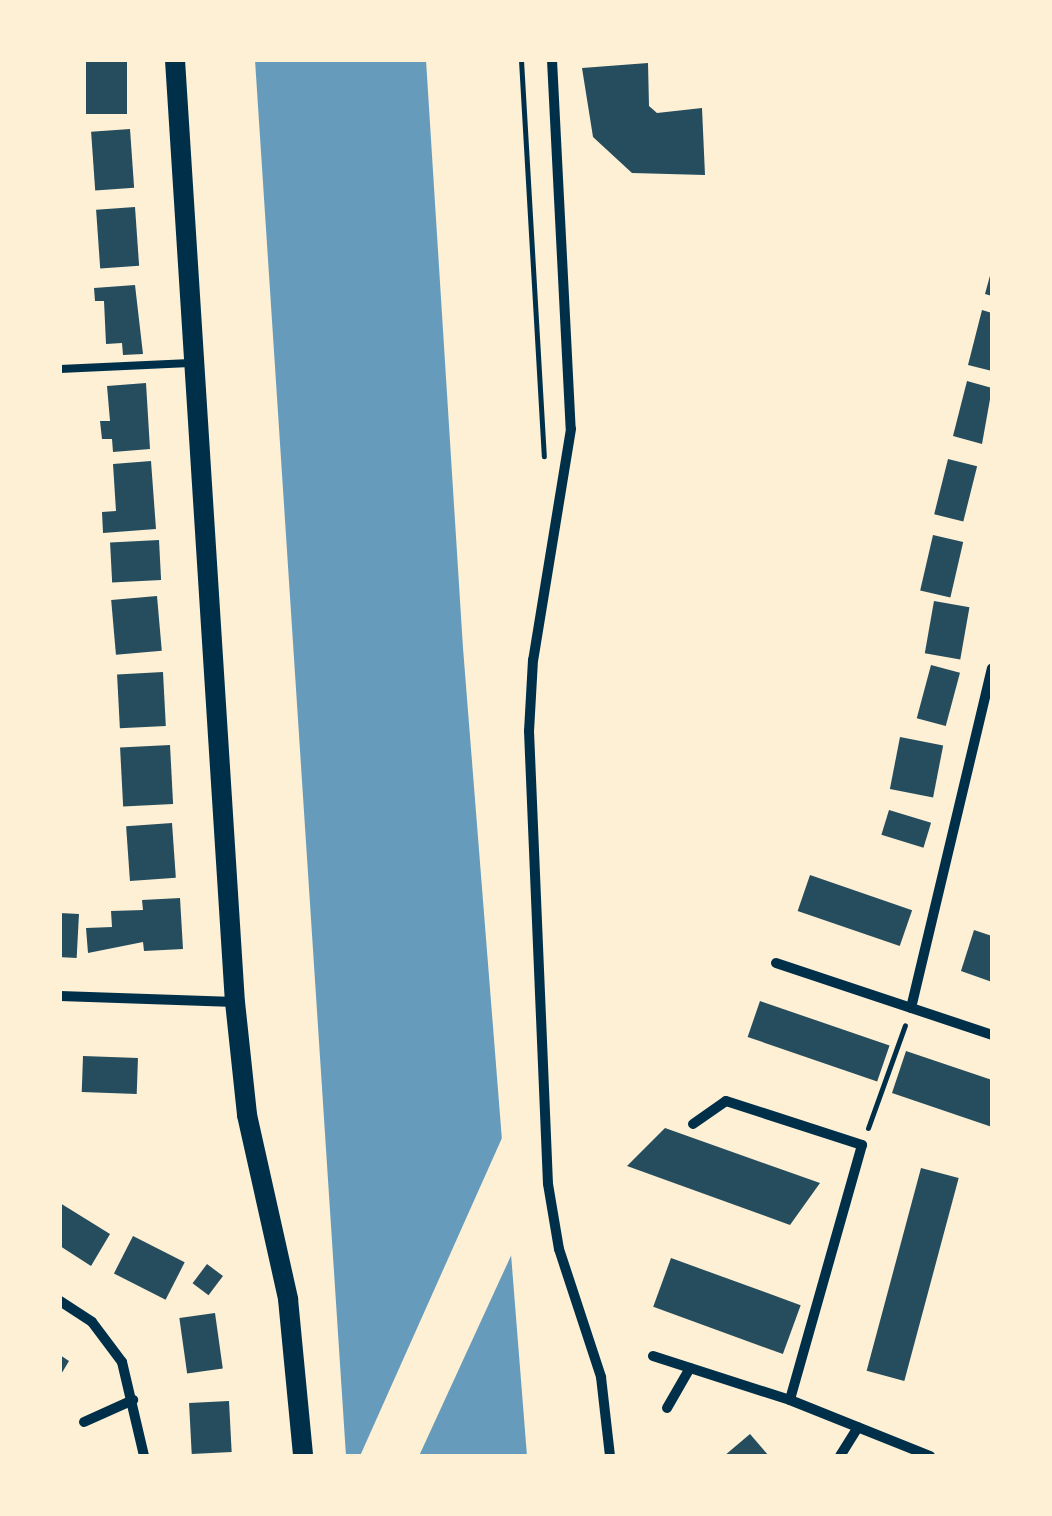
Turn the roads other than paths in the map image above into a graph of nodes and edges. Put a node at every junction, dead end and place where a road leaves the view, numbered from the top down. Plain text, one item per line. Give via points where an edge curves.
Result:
1 (175, 60) edge
2 (552, 60) edge
3 (194, 362) junction
4 (60, 369) edge
5 (992, 669) edge
6 (776, 963) dead end
7 (60, 996) edge
8 (235, 1002) junction
9 (911, 1008) junction
10 (992, 1035) edge
11 (693, 1124) dead end
12 (60, 1301) edge
13 (653, 1356) dead end
14 (690, 1368) junction
15 (133, 1400) junction
16 (790, 1400) junction
17 (667, 1408) dead end
18 (84, 1422) dead end
19 (858, 1427) junction
20 (144, 1456) edge
21 (304, 1456) edge
22 (610, 1456) edge
23 (840, 1456) edge
24 (930, 1456) edge

1 - 3 main road
2 - 22 street via 571,429 533,660 529,731 548,1184 558,1249 602,1377
3 - 4 lane
3 - 8 main road
5 - 9 street
6 - 9 street
7 - 8 street
8 - 21 main road via 248,1115 288,1299
9 - 10 street
11 - 16 street via 726,1101 862,1145
12 - 15 street via 92,1322 122,1362
13 - 14 street
14 - 16 street
14 - 17 street
15 - 18 street
15 - 20 street
16 - 19 street
19 - 23 street
19 - 24 street

